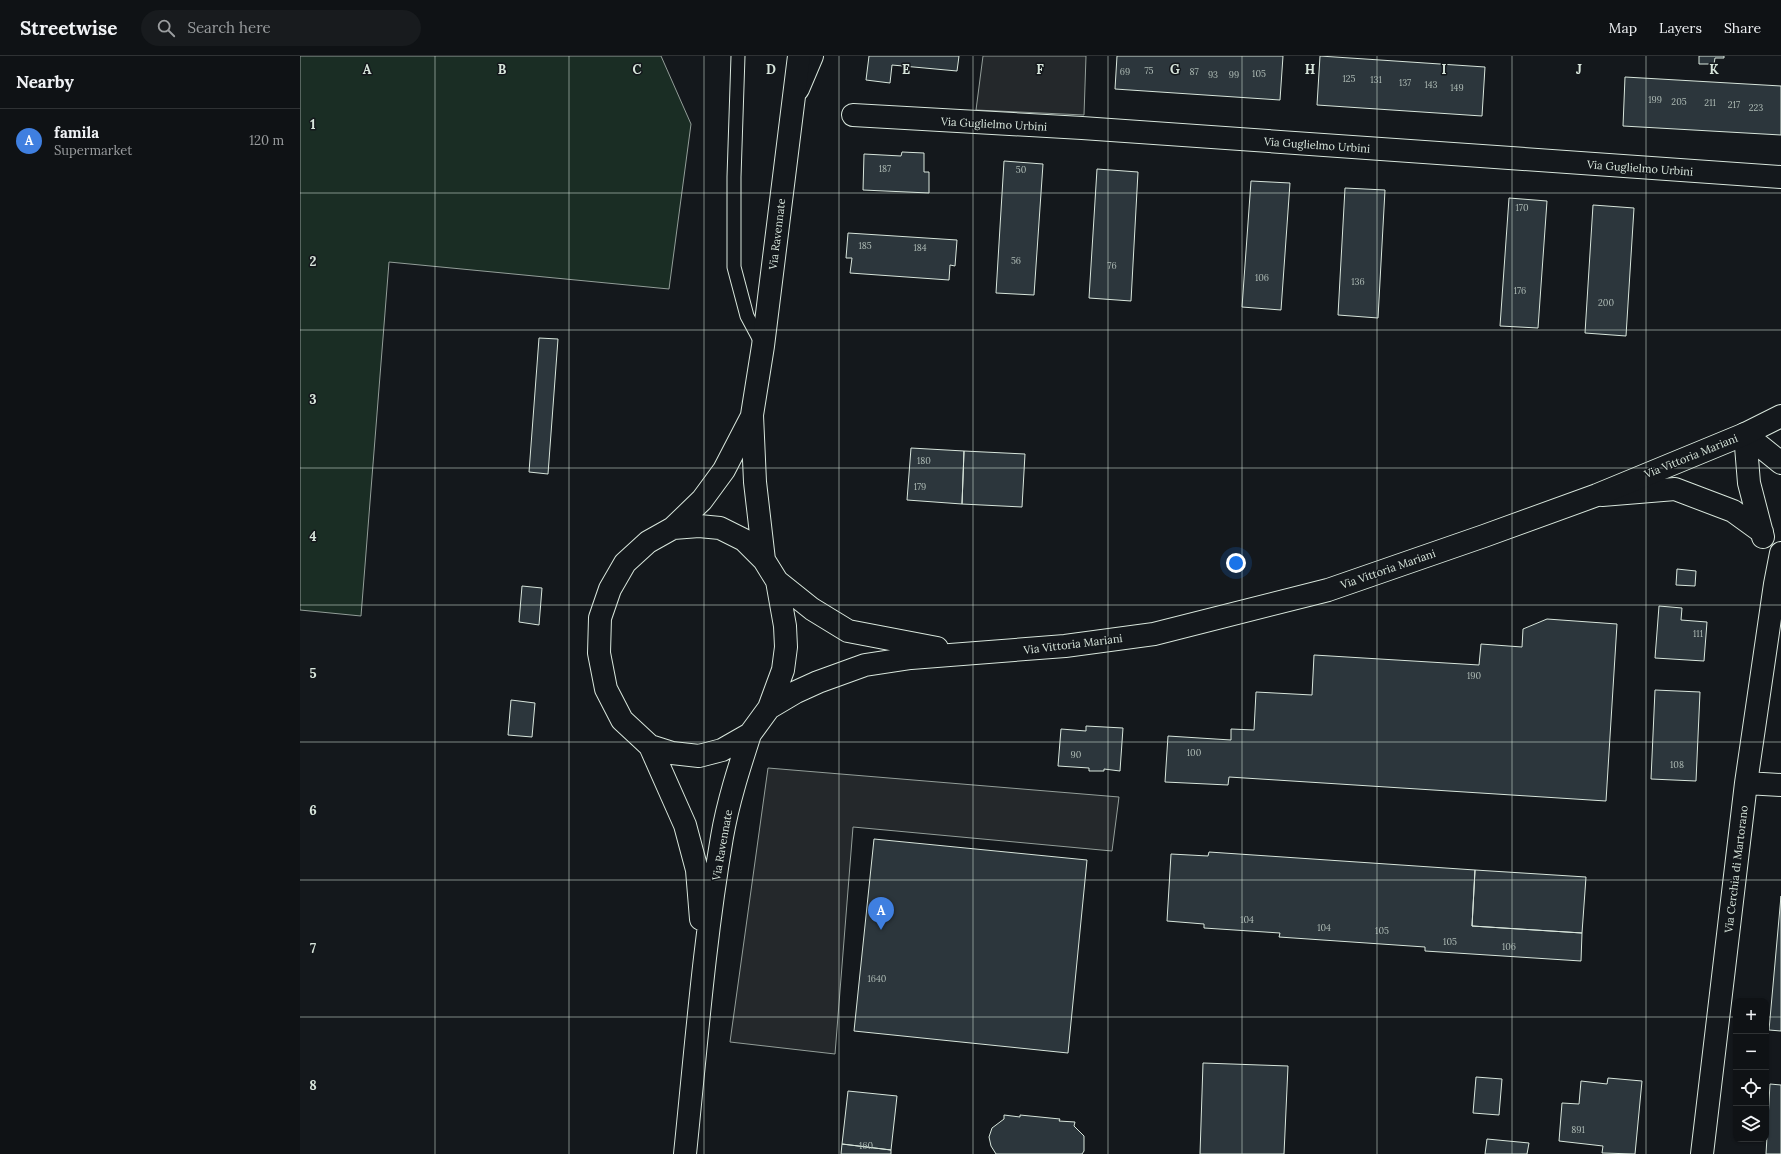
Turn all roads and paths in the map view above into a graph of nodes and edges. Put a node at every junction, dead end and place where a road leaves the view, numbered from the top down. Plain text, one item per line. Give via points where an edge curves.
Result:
1 (738, 56) edge
2 (799, 56) edge
3 (812, 56) edge
4 (794, 97) junction
5 (853, 115) dead end
6 (1781, 177) edge
7 (763, 346) junction
8 (752, 415) junction
9 (1781, 416) edge
10 (1745, 434) junction
11 (1781, 463) edge
12 (1597, 495) junction
13 (673, 528) junction
14 (1762, 532) junction
15 (1781, 553) edge
16 (764, 560) junction
17 (777, 581) junction
18 (1775, 584) junction
19 (976, 654) junction
20 (769, 708) junction
21 (750, 734) junction
22 (650, 746) junction
23 (1746, 783) junction
24 (1781, 784) edge
25 (704, 958) junction
26 (685, 1154) edge
27 (1702, 1154) edge

1 - 7 lane via 734,267 747,316
2 - 4 main road
3 - 4 main road, Via Ravennate
4 - 7 main road, Via Ravennate
5 - 6 main road, Via Guglielmo Urbini
7 - 8 main road, Via Ravennate
8 - 13 main road, Via Ravennate via 724,470 702,500
8 - 16 main road, Via Ravennate via 755,482
9 - 10 main road, Via Vittoria Mariani
10 - 11 main road
10 - 12 main road, Via Vittoria Mariani
10 - 14 main road, Via Cerchia di Martorano via 1749,483
12 - 14 main road via 1675,489 1733,511
12 - 19 main road, Via Vittoria Mariani via 1328,590 1237,614 1154,634
13 - 16 main road via 720,528 744,540
13 - 22 main road via 648,542 625,563 610,589 600,618 599,653 606,689 622,720
14 - 18 main road, Via Cerchia di Martorano via 1770,552
15 - 18 main road, Via Cerchia di Martorano
16 - 17 main road
17 - 19 main road, Via Vittoria Mariani via 812,609 848,631 903,643
17 - 20 main road via 786,647 783,670
18 - 23 main road, Via Cerchia di Martorano
19 - 20 main road, Via Vittoria Mariani via 911,658 865,665 818,682
20 - 21 main road
21 - 22 main road via 722,750 699,756 672,753
21 - 25 main road, Via Ravennate via 735,781 722,836
22 - 25 main road, Via Ravennate via 685,824 691,844 697,870
23 - 24 main road
23 - 27 main road, Via Cerchia di Martorano
25 - 26 main road, Via Ravennate

